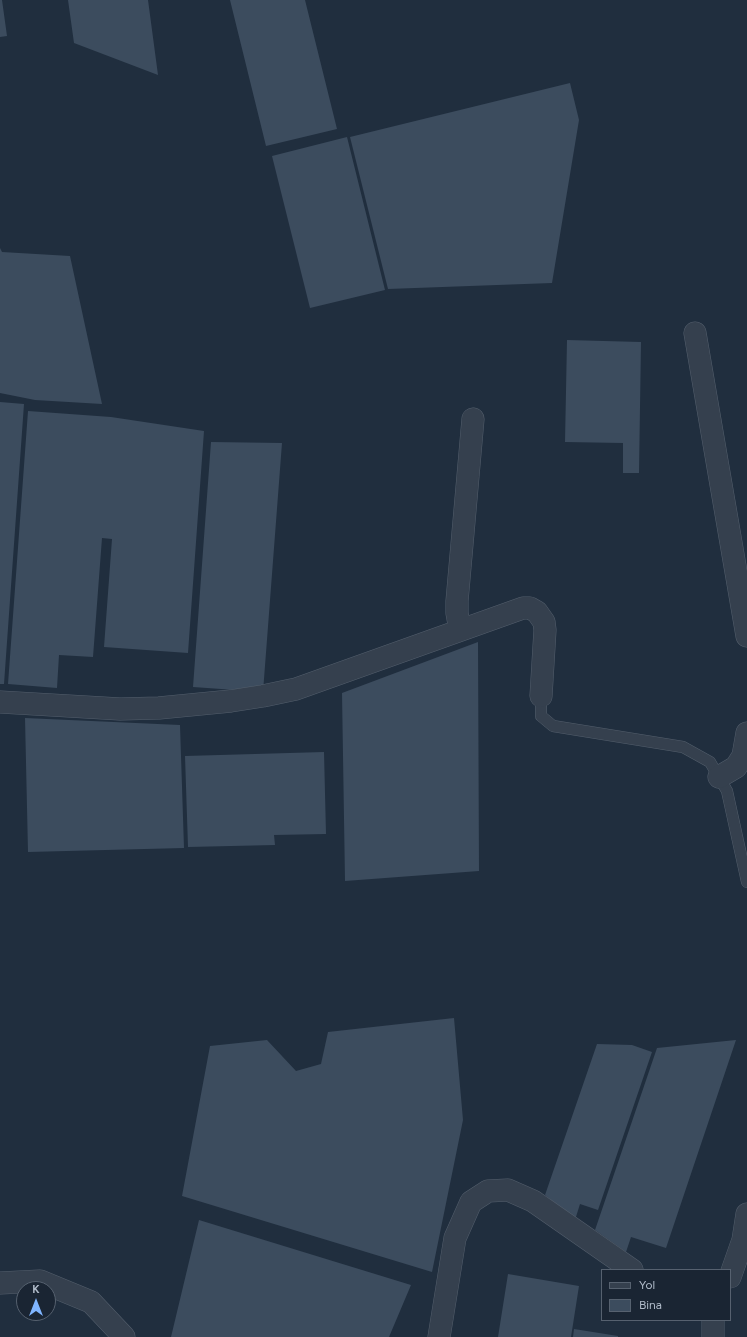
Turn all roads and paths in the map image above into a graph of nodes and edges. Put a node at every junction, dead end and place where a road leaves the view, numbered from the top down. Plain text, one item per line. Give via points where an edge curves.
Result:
1 (695, 333) dead end
2 (473, 419) dead end
3 (460, 630) junction
4 (747, 636) edge
5 (541, 696) joint
6 (0, 702) edge
7 (747, 733) edge
8 (719, 777) junction
9 (747, 882) edge
10 (747, 1214) edge
11 (631, 1269) edge
12 (731, 1275) edge
13 (0, 1283) edge
14 (713, 1321) edge
15 (124, 1337) edge
16 (439, 1337) edge
17 (713, 1337) edge

1 - 4 street
2 - 3 street via 457,600
3 - 5 street via 523,608 537,612 544,622 545,630
3 - 6 street via 296,689 231,701 167,708 120,709
5 - 8 lane via 541,716 553,726 683,746 710,762
7 - 8 street via 743,756 736,767
8 - 9 lane via 727,791
10 - 12 street via 743,1240
11 - 16 street via 533,1201 508,1190 488,1191 470,1202 455,1238
13 - 15 street via 40,1281 90,1302
14 - 17 street

